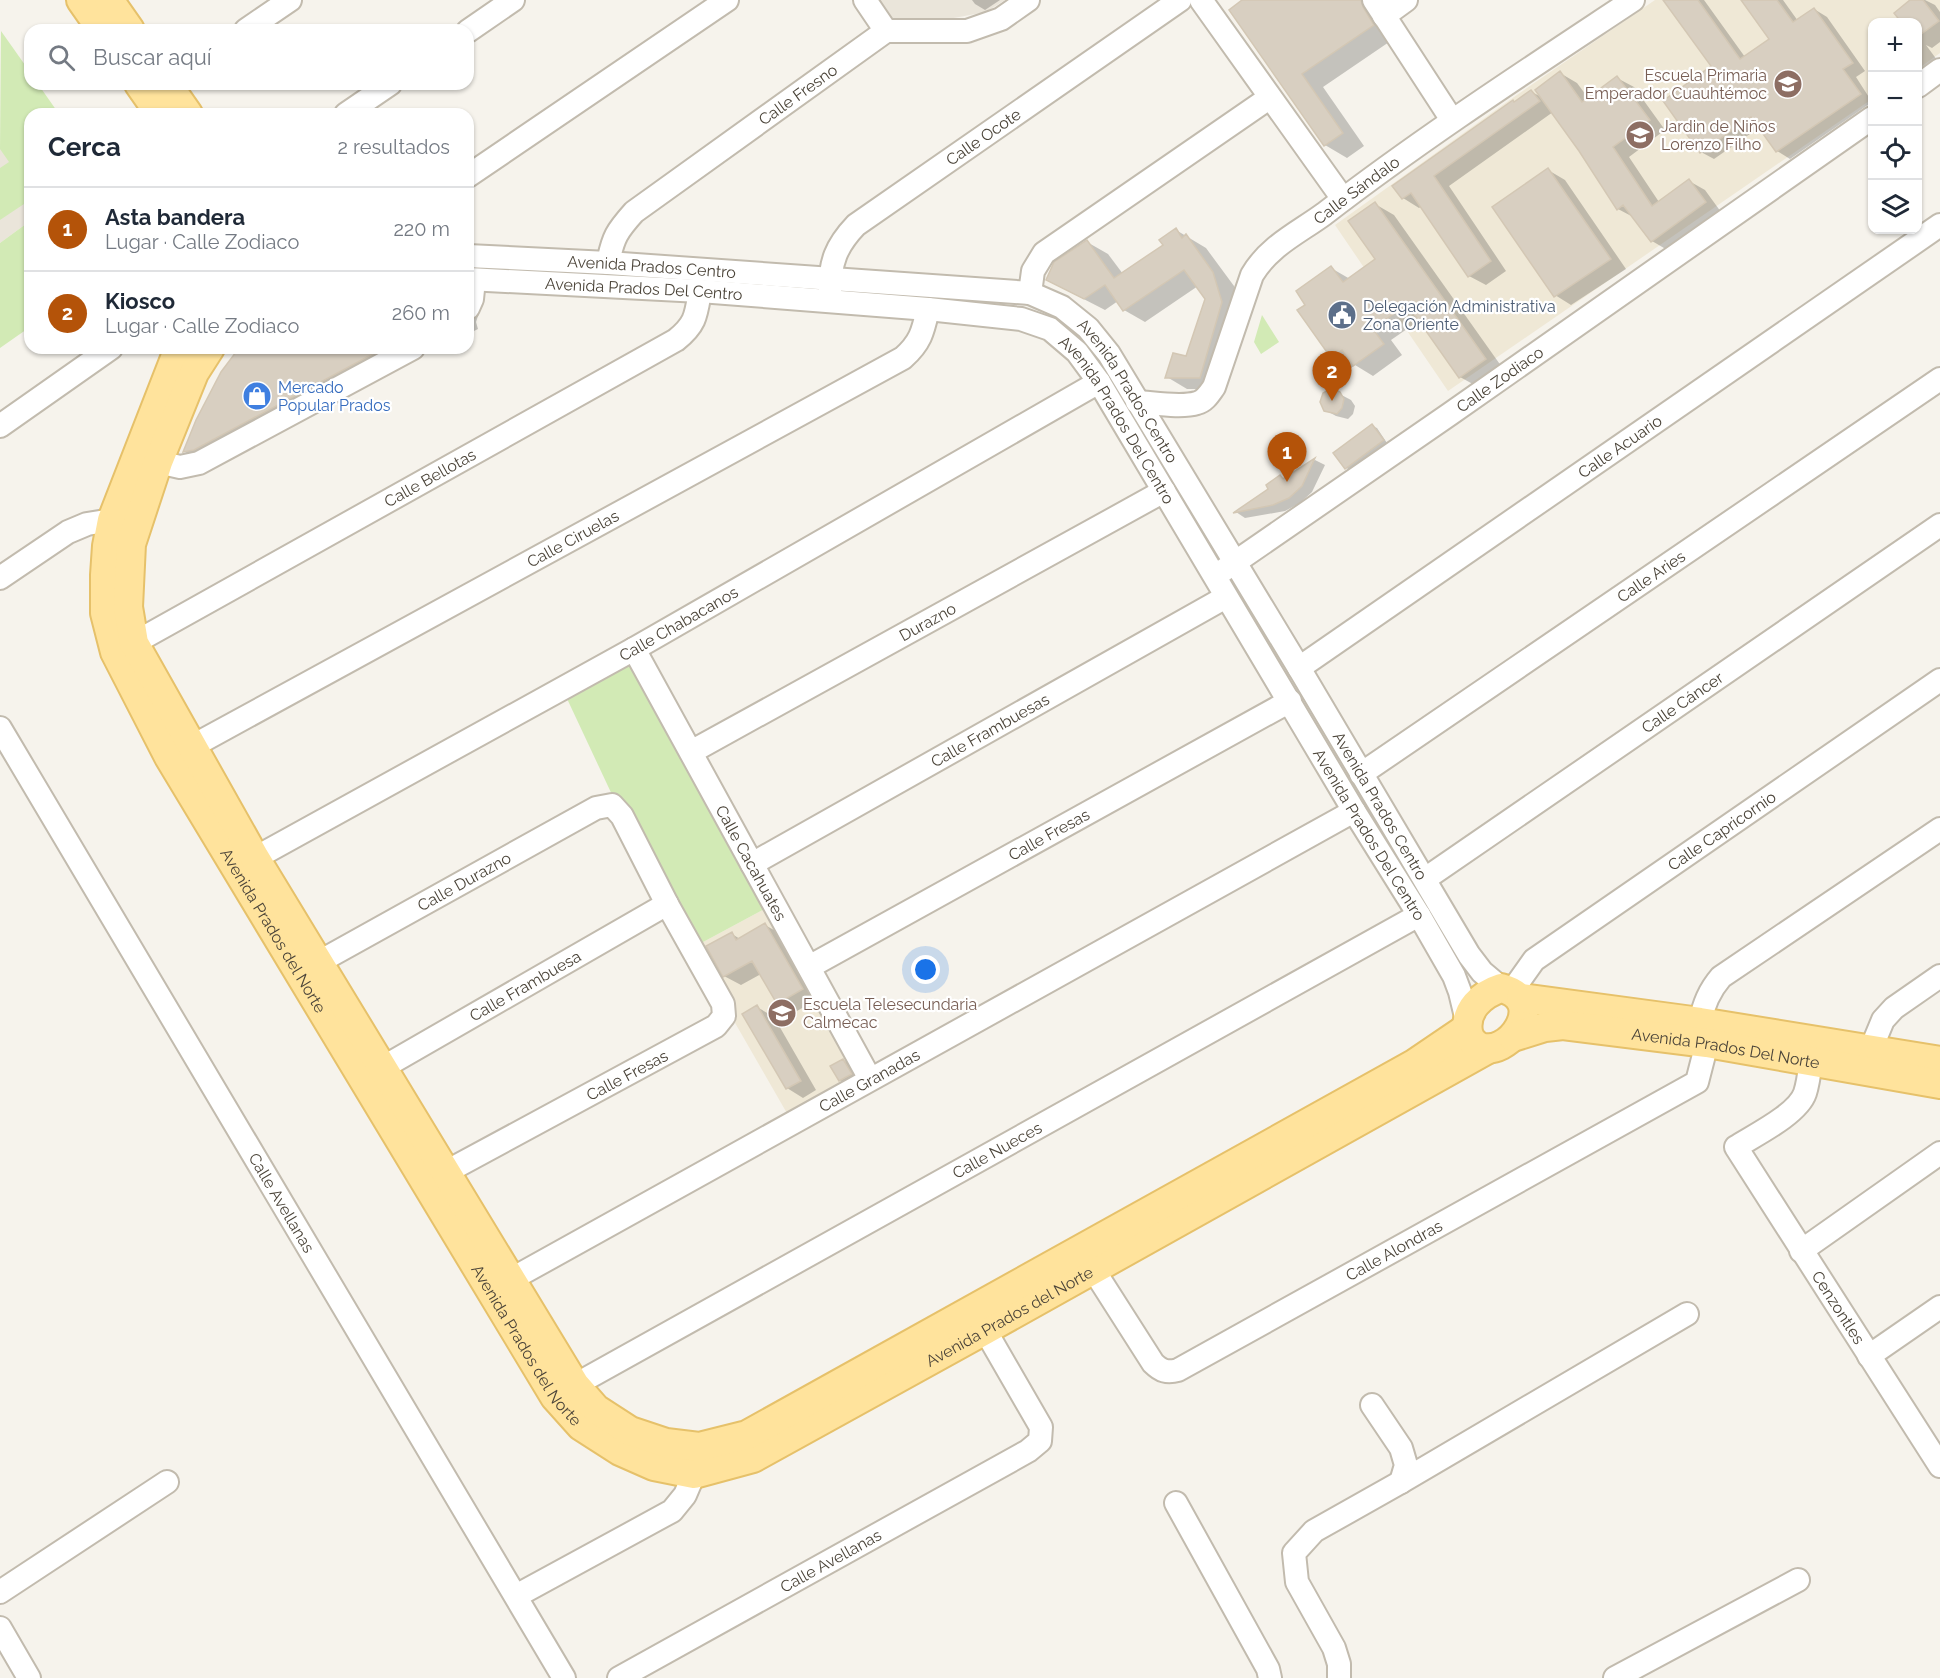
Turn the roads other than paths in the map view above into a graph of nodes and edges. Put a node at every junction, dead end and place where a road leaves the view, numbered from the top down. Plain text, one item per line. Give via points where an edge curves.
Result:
1 (81, 0) edge
2 (109, 0) edge
3 (290, 0) edge
4 (513, 0) edge
5 (727, 0) edge
6 (865, 0) edge
7 (1028, 0) edge
8 (1180, 0) edge
9 (1201, 0) edge
10 (1406, 0) edge
11 (1633, 0) edge
12 (1379, 8) edge
13 (98, 24) edge
14 (126, 24) edge
15 (255, 24) edge
16 (474, 27) edge
17 (886, 31) junction
18 (1940, 70) edge
19 (1922, 83) edge
20 (143, 90) edge
21 (171, 90) edge
22 (381, 90) edge
23 (1269, 98) junction
24 (156, 108) edge
25 (184, 108) edge
26 (355, 108) edge
27 (1452, 120) junction
28 (1868, 121) edge
29 (474, 172) edge
30 (1343, 199) junction
31 (1940, 225) edge
32 (474, 256) edge
33 (608, 262) junction
34 (830, 278) junction
35 (474, 280) edge
36 (700, 291) junction
37 (1030, 293) junction
38 (830, 301) junction
39 (928, 309) junction
40 (102, 354) edge
41 (198, 354) edge
42 (402, 354) edge
43 (182, 362) edge
44 (1940, 379) edge
45 (1100, 382) junction
46 (1137, 402) junction
47 (0, 426) edge
48 (158, 462) junction
49 (1164, 491) junction
50 (112, 520) junction
51 (1940, 525) edge
52 (1234, 564) junction
53 (117, 576) junction
54 (1215, 576) junction
55 (0, 578) edge
56 (1226, 597) junction
57 (134, 643) junction
58 (634, 648) junction
59 (1299, 668) junction
60 (1940, 680) edge
61 (1290, 701) junction
62 (0, 728) edge
63 (191, 747) junction
64 (691, 752) junction
65 (1361, 774) junction
66 (612, 805) joint
67 (1354, 811) junction
68 (1940, 830) edge
69 (255, 858) junction
70 (752, 864) junction
71 (1425, 879) junction
72 (667, 904) junction
73 (1419, 915) junction
74 (319, 962) junction
75 (809, 967) junction
76 (1940, 976) edge
77 (1511, 993) junction
78 (341, 1020) junction
79 (1467, 1024) junction
80 (1704, 1033) junction
81 (1500, 1043) junction
82 (1871, 1049) junction
83 (1812, 1051) junction
84 (1940, 1061) edge
85 (382, 1068) junction
86 (870, 1078) junction
87 (1940, 1083) edge
88 (1940, 1153) edge
89 (446, 1172) junction
90 (1801, 1251) junction
91 (1093, 1269) junction
92 (510, 1280) junction
93 (1036, 1287) junction
94 (1940, 1307) edge
95 (1687, 1314) dead end
96 (986, 1330) junction
97 (1869, 1356) junction
98 (575, 1385) junction
99 (1372, 1405) dead end
100 (750, 1447) junction
101 (1938, 1461) edge
102 (694, 1474) junction
103 (167, 1482) dead end
104 (1401, 1482) junction
105 (1176, 1503) dead end
106 (1798, 1580) dead end
107 (0, 1592) edge
108 (516, 1596) junction
109 (0, 1628) edge
110 (29, 1678) edge
111 (564, 1678) edge
112 (619, 1678) edge
113 (1270, 1678) edge
114 (1339, 1678) edge
115 (1615, 1678) edge

1 - 13 main road
2 - 14 main road
3 - 15 street
4 - 16 street
5 - 29 street
6 - 17 street
7 - 17 street via 1001,19 967,31
8 - 34 street, Calle Ocote via 856,225 834,256
9 - 23 street
10 - 12 street
11 - 27 street, Calle Sándalo
12 - 27 street
17 - 33 street, Calle Fresno via 634,212 612,242
18 - 19 street
20 - 24 main road
21 - 25 main road
22 - 26 street
23 - 30 street
23 - 37 street via 1044,253 1033,271
27 - 30 street, Calle Sándalo
28 - 52 street, Calle Zodiaco
30 - 46 street, Calle Sándalo via 1260,261 1208,397 1186,405
31 - 59 street, Calle Acuario
32 - 33 street, Avenida Prados Centro
33 - 34 street, Avenida Prados Centro
34 - 37 street, Avenida Prados Centro
34 - 38 street, Calle Ocote
35 - 36 street, Avenida Prados Del Centro
36 - 38 street, Avenida Prados Del Centro
36 - 57 street, Calle Bellotas via 689,330 676,340
37 - 46 street, Avenida Prados Centro via 1062,307 1088,328 1109,354
38 - 39 street, Avenida Prados Del Centro
39 - 45 street, Avenida Prados Del Centro via 1021,319 1050,329 1077,352
39 - 63 street, Calle Ciruelas via 920,339 903,358
40 - 47 street
41 - 43 main road, Avenida Prados del Norte
42 - 48 street via 199,463 180,467
43 - 48 main road, Avenida Prados del Norte
43 - 50 main road, Avenida Prados del Norte
44 - 65 street, Calle Aries
45 - 49 street, Avenida Prados Del Centro
45 - 58 street, Calle Chabacanos
46 - 52 street, Avenida Prados Centro
48 - 53 main road, Avenida Prados del Norte
49 - 54 street, Avenida Prados Del Centro
49 - 64 street, Durazno
50 - 53 main road, Avenida Prados del Norte via 107,546
50 - 55 street via 68,532
51 - 71 street, Calle Cáncer
52 - 54 street, Calle Zodiaco
52 - 59 street, Avenida Prados Centro
53 - 57 main road, Avenida Prados del Norte via 128,607
53 - 78 main road, Avenida Prados del Norte via 105,613 116,652 169,757
54 - 56 street, Avenida Prados Del Centro
56 - 61 street, Avenida Prados Del Centro
56 - 70 street, Calle Frambuesas
57 - 63 main road, Avenida Prados del Norte
58 - 64 street, Calle Cacahuates
58 - 69 street, Calle Chabacanos
59 - 65 street, Avenida Prados Centro
60 - 77 street, Calle Capricornio via 1534,960
61 - 67 street, Avenida Prados Del Centro
61 - 75 street, Calle Fresas
62 - 108 street, Calle Avellanas
63 - 69 main road, Avenida Prados del Norte
64 - 70 street, Calle Cacahuates
65 - 71 street, Avenida Prados Centro
66 - 72 street, Calle Fresas via 622,816
66 - 74 street, Calle Durazno via 596,807
67 - 73 street, Avenida Prados Del Centro
67 - 86 street, Calle Granadas
68 - 80 street, Calle Alondras via 1721,977 1704,1005
69 - 74 main road, Avenida Prados del Norte
70 - 75 street, Calle Cacahuates
71 - 77 street, Avenida Prados Centro via 1469,955 1482,972
72 - 85 street, Calle Frambuesa
72 - 89 street, Calle Fresas via 723,1004 724,1016 716,1026
73 - 79 street, Avenida Prados Del Centro via 1454,976
73 - 98 street, Calle Nueces
74 - 78 main road, Avenida Prados del Norte
75 - 86 street, Calle Cacahuates
76 - 82 street via 1894,1008 1883,1020
77 - 79 main road via 1483,997
77 - 80 main road, Avenida Prados Del Norte
77 - 81 main road via 1523,1008 1520,1028
78 - 85 main road, Avenida Prados del Norte
78 - 102 main road, Avenida Prados del Norte via 555,1397 581,1426 620,1451 654,1466
79 - 81 main road via 1468,1036 1480,1047
79 - 93 main road, Avenida Prados del Norte via 1413,1064
80 - 81 main road, Avenida Prados Del Norte via 1563,1025 1545,1027
80 - 83 main road, Avenida Prados Del Norte
80 - 91 street, Calle Alondras via 1697,1082 1178,1370 1160,1370 1153,1363
81 - 91 main road, Avenida Prados del Norte
82 - 83 main road, Avenida Prados Del Norte
82 - 84 main road, Avenida Prados Del Norte
83 - 87 main road, Avenida Prados Del Norte
83 - 90 street, Cenzontles via 1800,1103 1736,1147
85 - 89 main road, Avenida Prados del Norte
86 - 92 street, Calle Granadas
88 - 90 street
89 - 92 main road, Avenida Prados del Norte
90 - 97 street, Cenzontles
91 - 93 main road, Avenida Prados del Norte
92 - 98 main road, Avenida Prados del Norte
93 - 96 main road, Avenida Prados del Norte
93 - 100 main road, Avenida Prados del Norte
94 - 97 street
95 - 104 street
96 - 100 main road, Avenida Prados del Norte
96 - 112 street, Calle Avellanas via 1041,1426 1040,1441
97 - 101 street, Cenzontles
98 - 100 main road, Avenida Prados del Norte via 596,1409 630,1431 666,1443
99 - 104 street via 1401,1448 1406,1465
100 - 102 main road, Avenida Prados del Norte
102 - 108 street via 685,1495 672,1510
103 - 107 street
104 - 114 street via 1314,1531 1294,1553 1297,1582 1334,1648
105 - 113 street
106 - 115 street
108 - 111 street, Calle Avellanas
109 - 110 street

